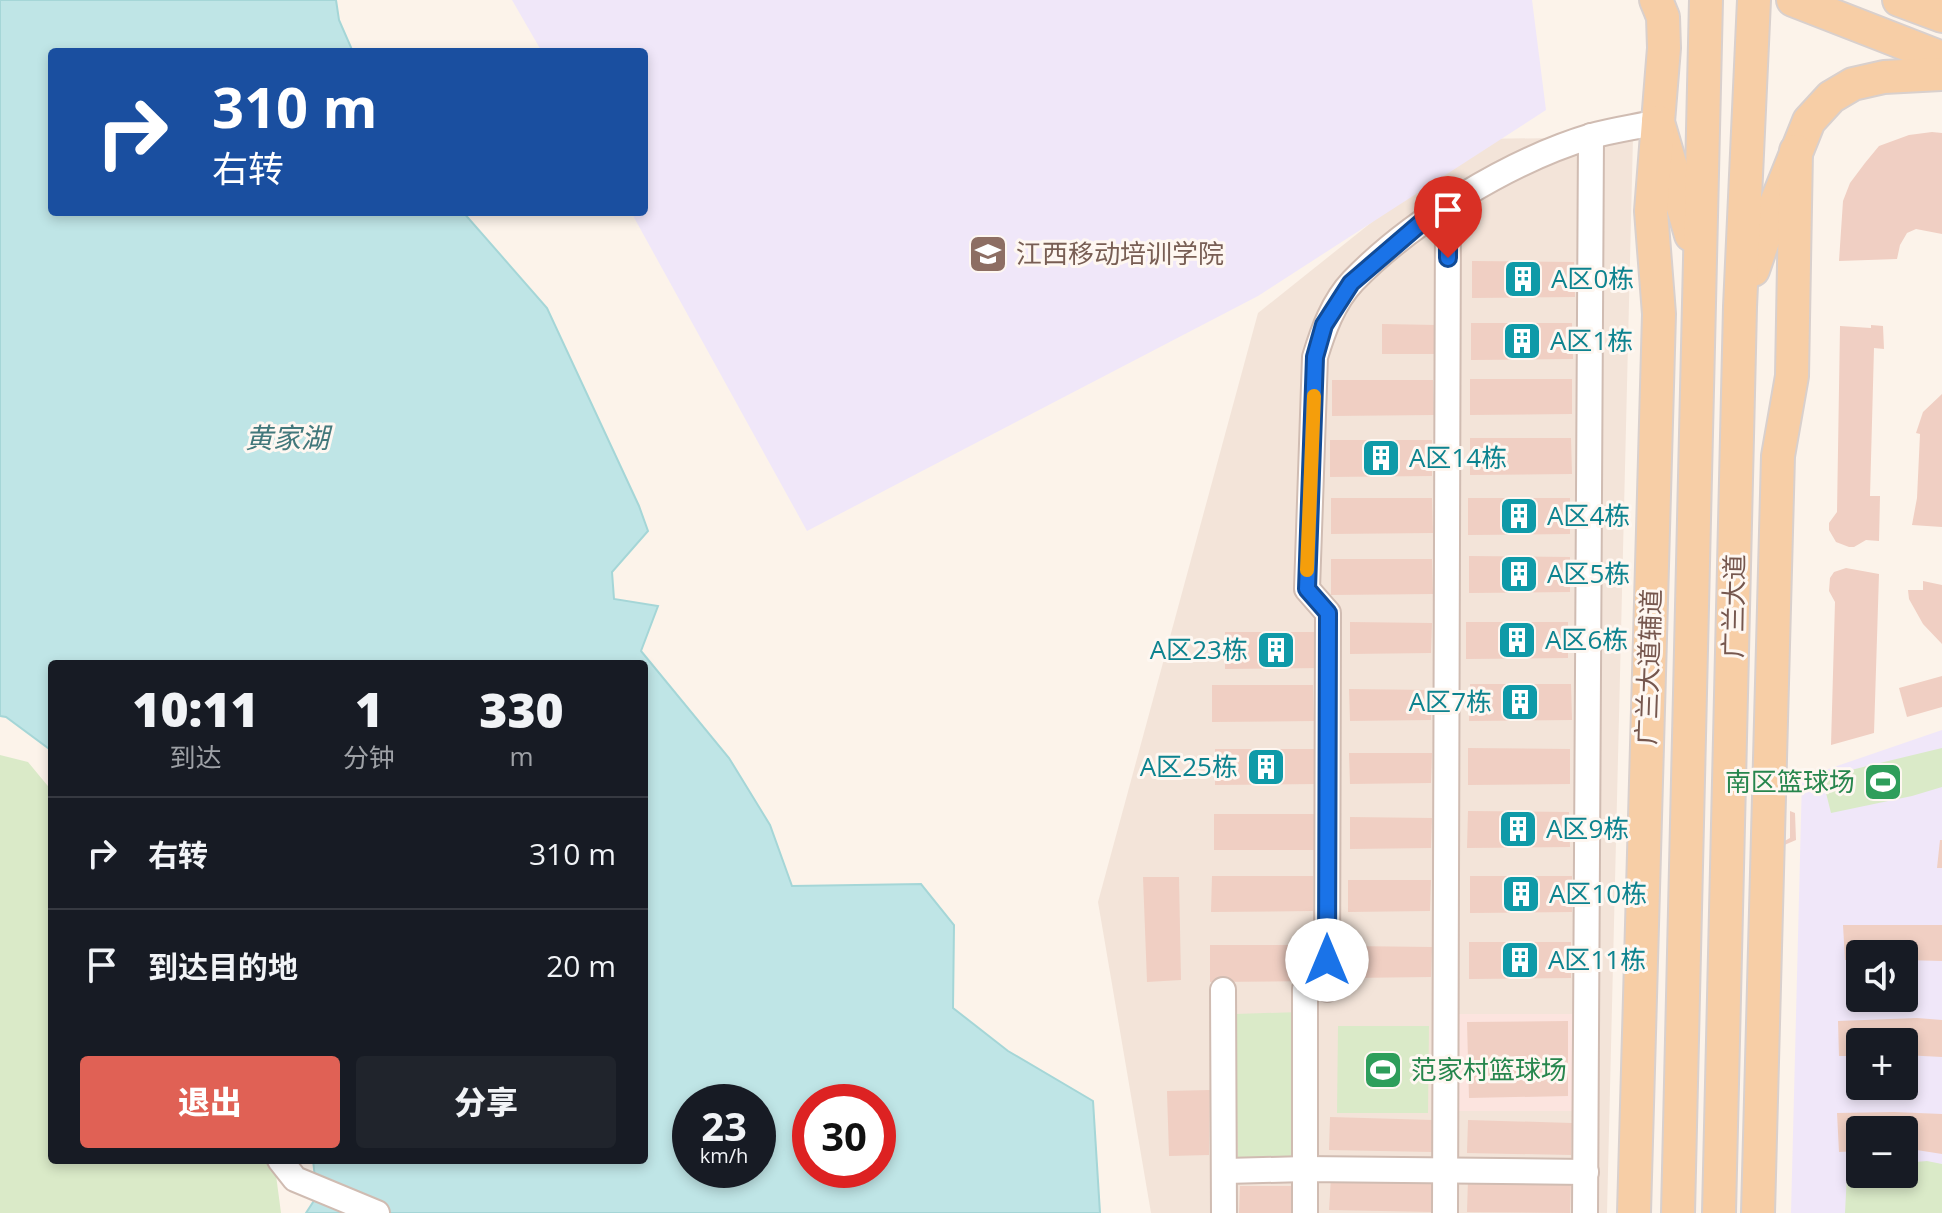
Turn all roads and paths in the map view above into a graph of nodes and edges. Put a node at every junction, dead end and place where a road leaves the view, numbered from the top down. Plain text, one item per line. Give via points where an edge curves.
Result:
1 (1656, 0) edge
2 (1706, 0) edge
3 (1754, 0) edge
4 (1793, 0) edge
5 (1899, 0) edge
6 (1929, 0) edge
7 (1942, 7) edge
8 (1942, 16) edge
9 (1942, 58) edge
10 (1942, 74) edge
11 (1658, 122) junction
12 (1591, 136) junction
13 (1796, 151) junction
14 (1448, 206) junction
15 (1700, 264) junction
16 (1740, 307) junction
17 (1223, 990) dead end
18 (283, 1164) edge
19 (1305, 1169) junction
20 (1226, 1171) junction
21 (1445, 1171) junction
22 (1586, 1172) junction
23 (377, 1213) edge
24 (1224, 1213) edge
25 (1305, 1213) edge
26 (1445, 1213) edge
27 (1585, 1213) edge
28 (1634, 1213) edge
29 (1678, 1213) edge
30 (1719, 1213) edge
31 (1758, 1213) edge

1 - 11 main road, 广兰大道辅道 via 1663,17 1664,48
2 - 15 main road, 广兰大道
3 - 16 main road, 广兰大道
4 - 9 main road
5 - 8 main road
6 - 7 main road
10 - 13 main road via 1853,84 1831,97 1809,121
11 - 12 street
11 - 15 main road
11 - 28 main road, 广兰大道辅道 via 1651,211 1659,314
12 - 14 street via 1501,173
12 - 22 street
13 - 16 main road
13 - 31 main road via 1792,376 1778,456
14 - 19 street via 1351,283 1324,325 1315,357 1307,589 1328,613
14 - 21 street
15 - 29 main road, 广兰大道
16 - 30 main road, 广兰大道
17 - 20 street
18 - 23 street via 295,1179
19 - 20 street
19 - 21 street
19 - 25 street
20 - 24 street
21 - 22 street
21 - 26 street
22 - 27 street

